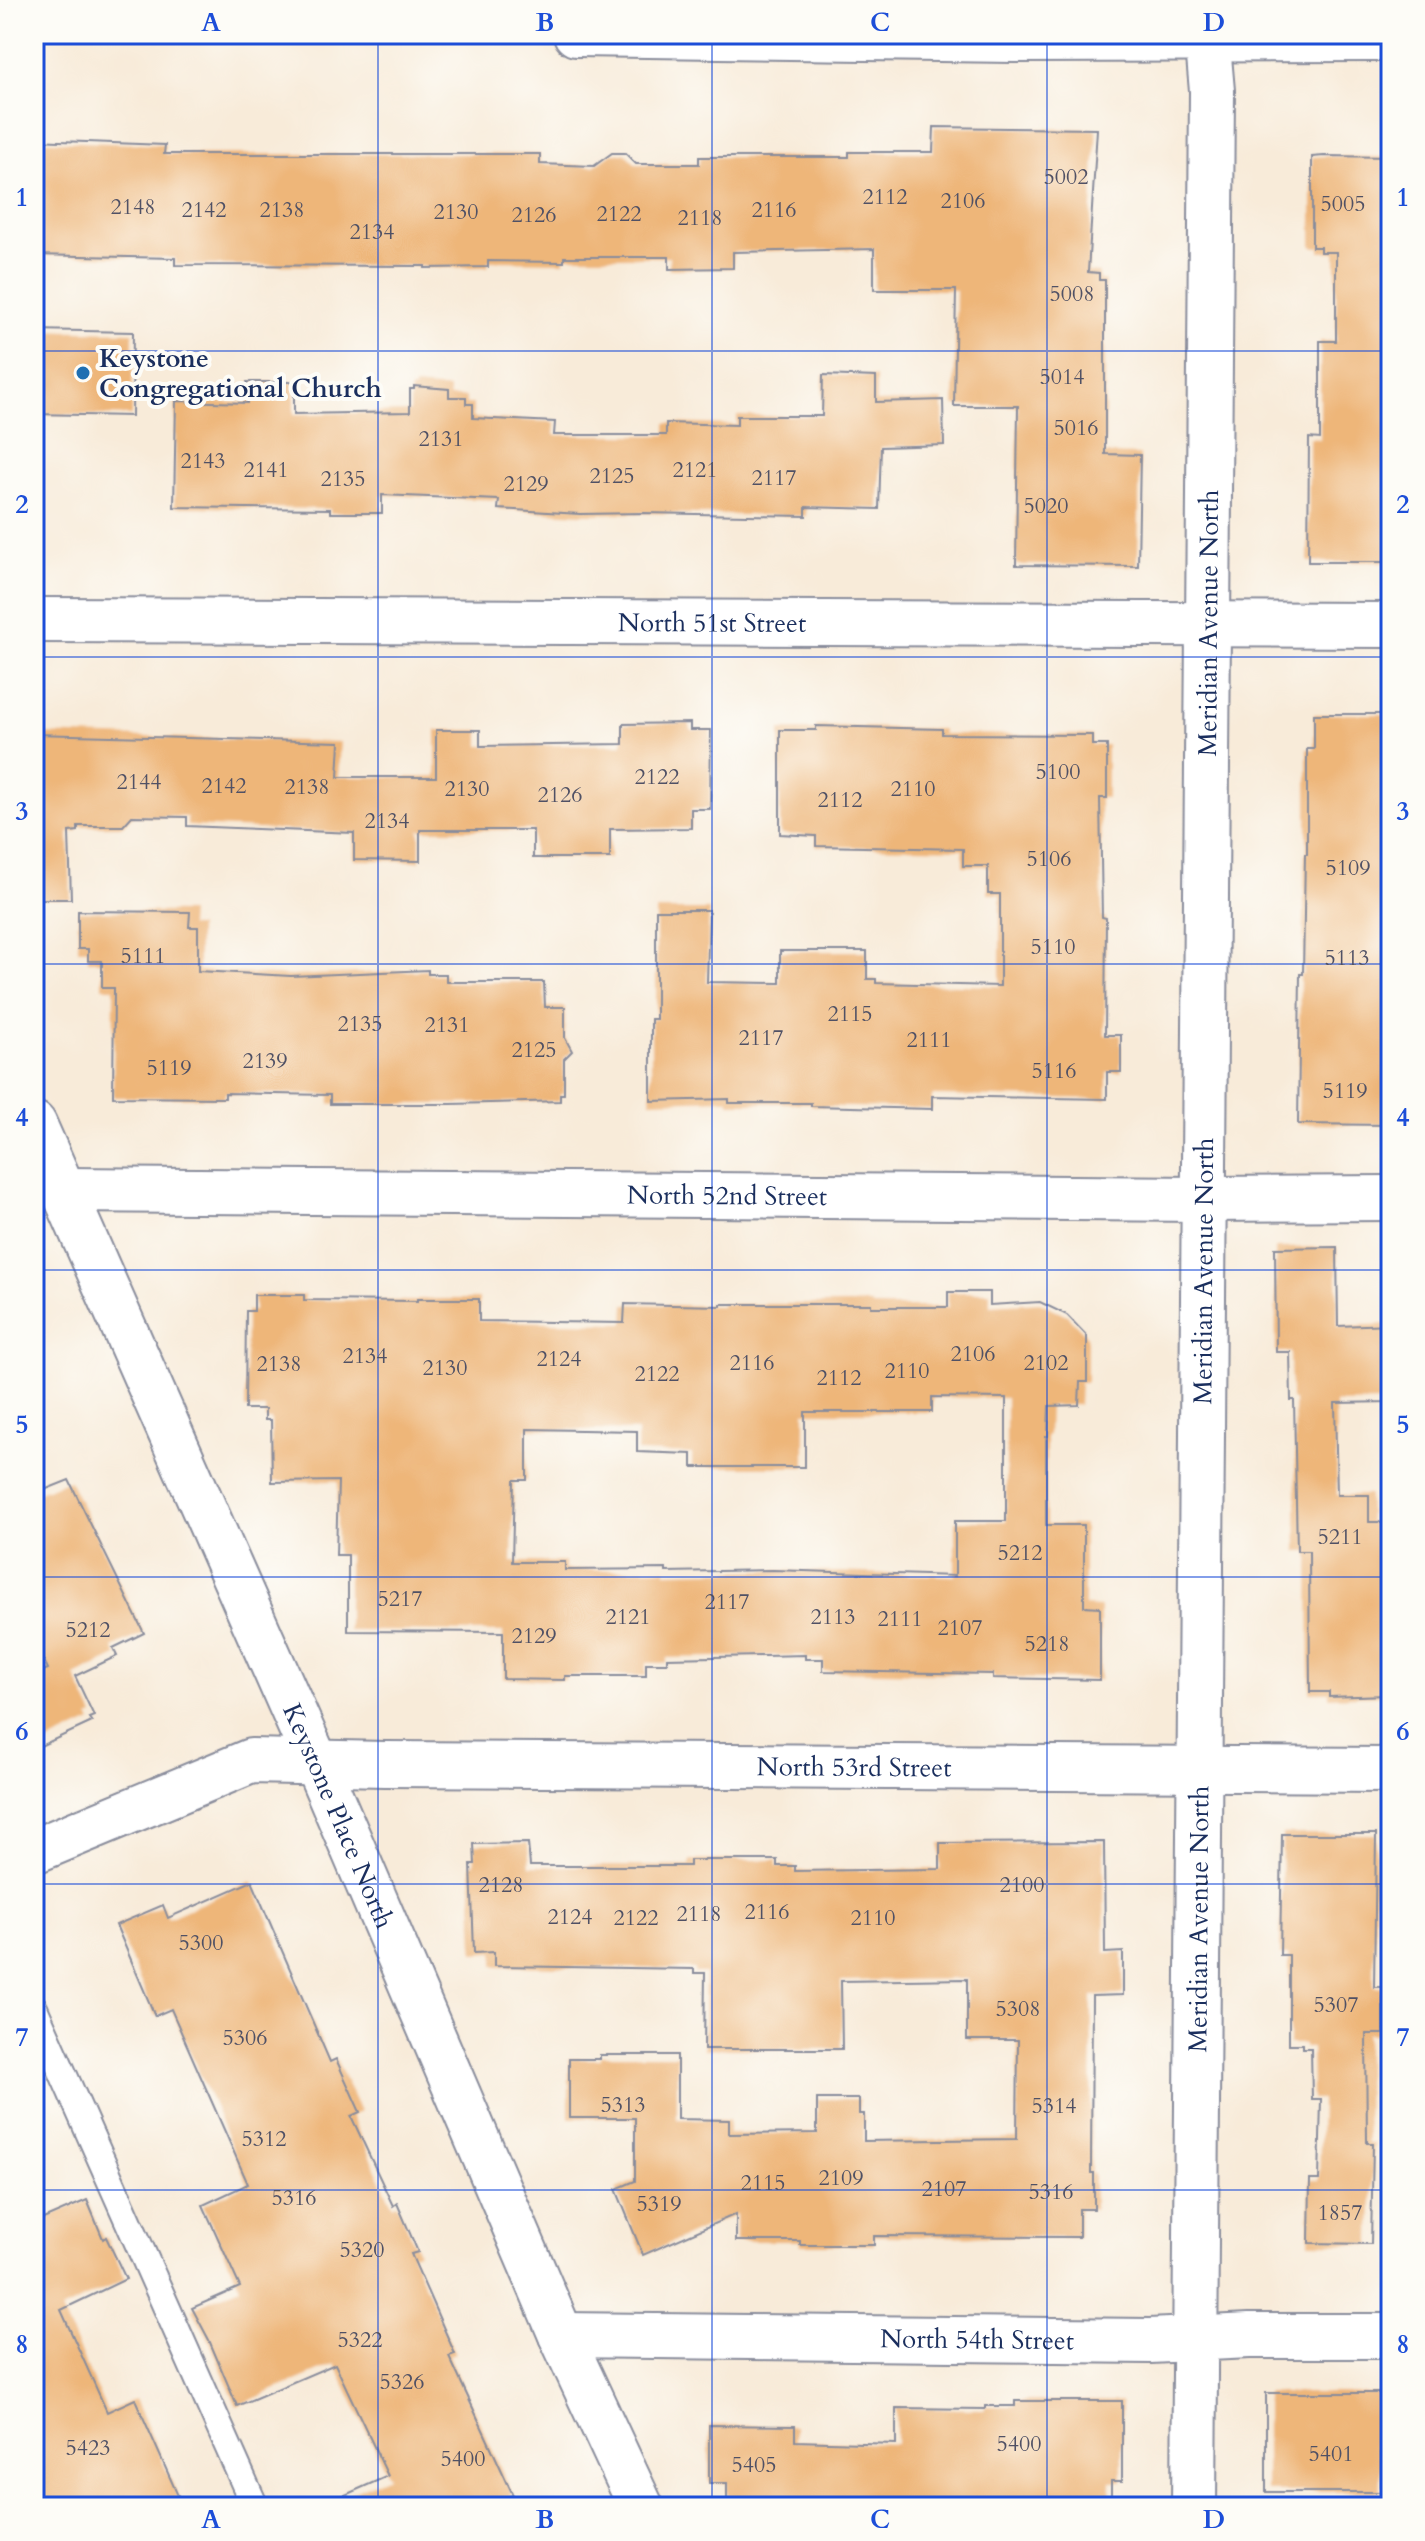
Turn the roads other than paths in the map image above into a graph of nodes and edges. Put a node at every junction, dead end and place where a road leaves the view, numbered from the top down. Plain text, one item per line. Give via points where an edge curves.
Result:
1 (576, 34) edge
2 (1207, 37) edge
3 (1391, 39) edge
4 (34, 620) edge
5 (1207, 625) junction
6 (1391, 625) edge
7 (34, 1124) edge
8 (63, 1190) junction
9 (1391, 1198) edge
10 (1203, 1199) junction
11 (316, 1762) junction
12 (1201, 1770) junction
13 (1391, 1770) edge
14 (34, 1851) edge
15 (34, 2008) edge
16 (561, 2335) junction
17 (1391, 2336) edge
18 (1194, 2338) junction
19 (255, 2507) edge
20 (641, 2507) edge
21 (1194, 2507) edge

1 - 2 street
2 - 3 street
2 - 5 street, Meridian Avenue North via 1212,91
4 - 5 street, North 51st Street
5 - 6 street, North 51st Street
5 - 10 street, Meridian Avenue North
7 - 8 street, Keystone Place North
8 - 10 street, North 52nd Street
8 - 11 street, Keystone Place North
9 - 10 street, North 52nd Street
10 - 12 street, Meridian Avenue North
11 - 12 street, North 53rd Street
11 - 14 street via 251,1761
11 - 16 street, Keystone Place North
12 - 13 street, North 53rd Street
12 - 18 street, Meridian Avenue North
15 - 19 lane
16 - 18 street, North 54th Street
16 - 20 street, Keystone Place North
17 - 18 street, North 54th Street
18 - 21 street, Meridian Avenue North

